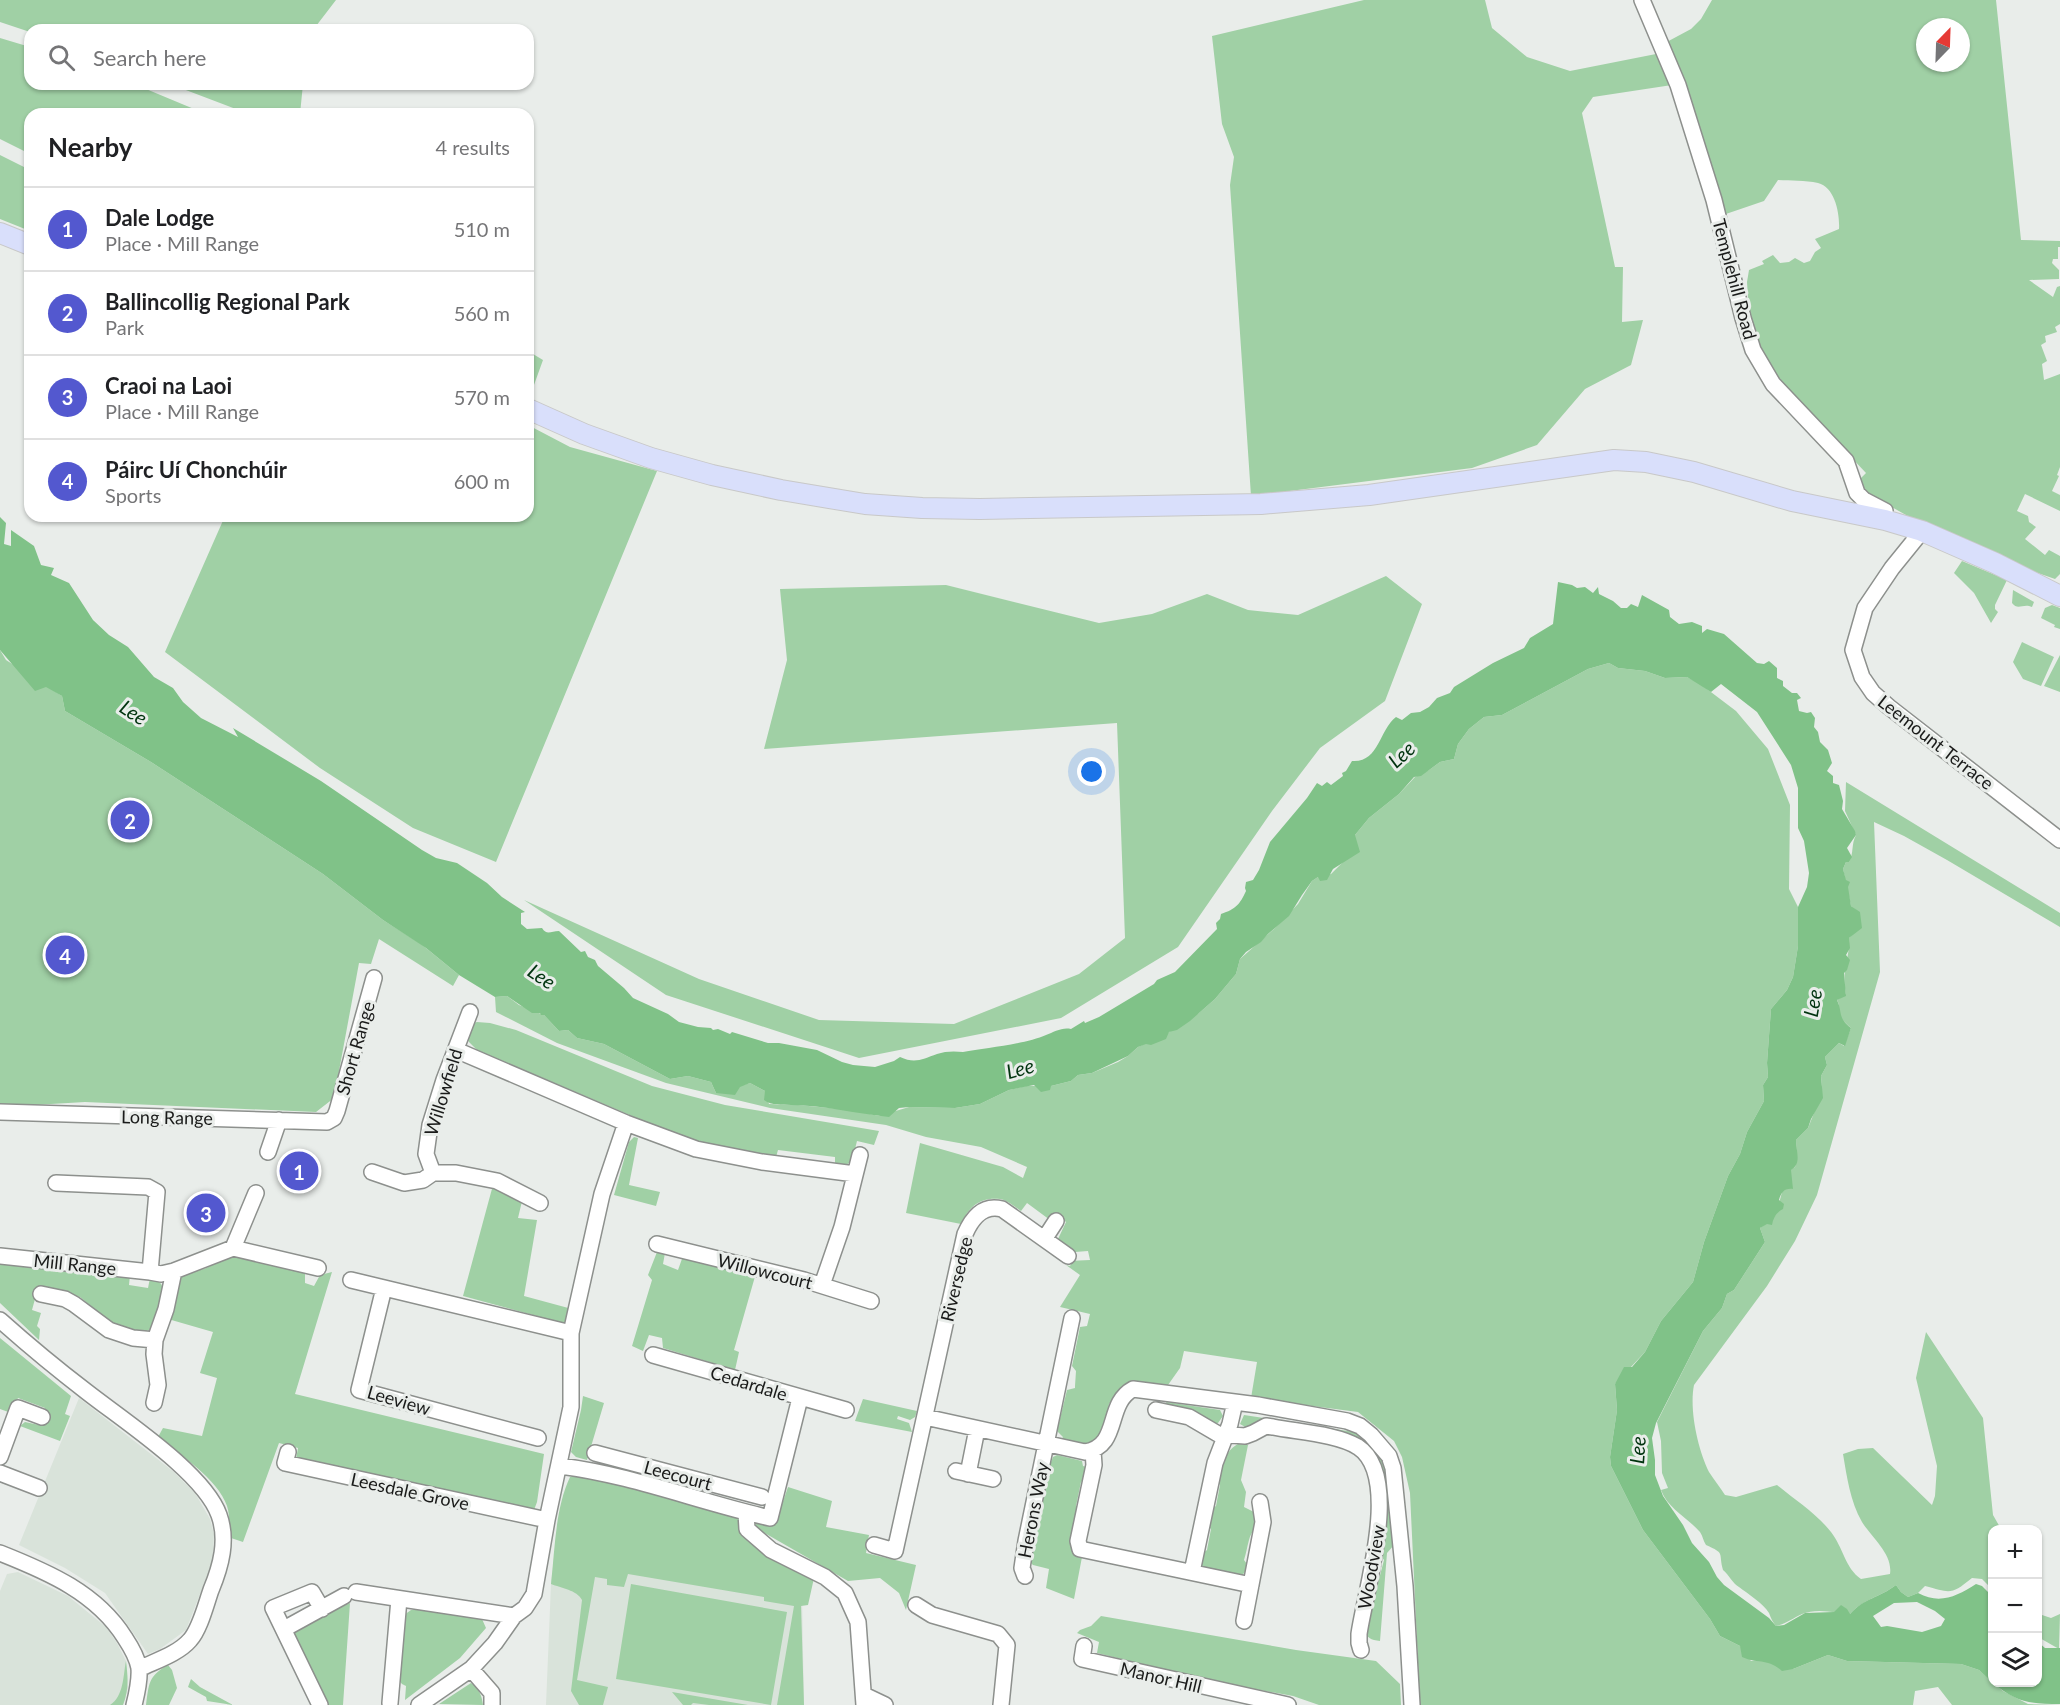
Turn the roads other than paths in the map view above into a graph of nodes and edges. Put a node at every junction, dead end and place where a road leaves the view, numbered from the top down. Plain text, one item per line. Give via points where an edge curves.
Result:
1 (1642, 0) edge
2 (0, 233) edge
3 (24, 243) edge
4 (534, 412) edge
5 (1885, 520) junction
6 (1922, 531) junction
7 (2059, 595) edge
8 (2060, 840) edge
9 (374, 978) dead end
10 (470, 1012) dead end
11 (456, 1050) junction
12 (0, 1112) edge
13 (334, 1118) joint
14 (279, 1120) junction
15 (626, 1123) junction
16 (268, 1152) dead end
17 (860, 1155) dead end
18 (372, 1173) dead end
19 (433, 1173) junction
20 (855, 1174) junction
21 (56, 1183) dead end
22 (256, 1193) dead end
23 (540, 1203) dead end
24 (1056, 1221) dead end
25 (1045, 1238) junction
26 (657, 1244) dead end
27 (233, 1248) junction
28 (0, 1256) edge
29 (1068, 1256) dead end
30 (318, 1268) dead end
31 (174, 1271) junction
32 (150, 1272) junction
33 (351, 1280) dead end
34 (822, 1285) junction
35 (384, 1288) junction
36 (41, 1294) dead end
37 (871, 1301) dead end
38 (1072, 1318) dead end
39 (0, 1320) edge
40 (571, 1333) junction
41 (155, 1340) junction
42 (653, 1354) dead end
43 (800, 1398) junction
44 (154, 1402) dead end
45 (1235, 1402) junction
46 (846, 1410) dead end
47 (1156, 1410) dead end
48 (42, 1417) dead end
49 (925, 1417) junction
50 (977, 1429) junction
51 (1226, 1434) junction
52 (538, 1438) dead end
53 (1047, 1443) junction
54 (1093, 1451) junction
55 (288, 1452) dead end
56 (595, 1453) dead end
57 (0, 1457) edge
58 (560, 1466) junction
59 (0, 1473) edge
60 (674, 1474) junction
61 (993, 1479) dead end
62 (39, 1488) dead end
63 (670, 1489) junction
64 (762, 1497) dead end
65 (1260, 1502) dead end
66 (746, 1513) junction
67 (547, 1520) junction
68 (874, 1545) dead end
69 (0, 1553) edge
70 (1192, 1572) junction
71 (1025, 1576) dead end
72 (1251, 1585) junction
73 (399, 1599) junction
74 (916, 1605) dead end
75 (322, 1608) junction
76 (514, 1616) junction
77 (1244, 1621) dead end
78 (284, 1629) junction
79 (1084, 1646) dead end
80 (1361, 1650) dead end
81 (139, 1669) junction
82 (471, 1669) junction
83 (864, 1700) edge
84 (390, 1703) dead end
85 (134, 1705) edge
86 (320, 1705) edge
87 (418, 1705) edge
88 (492, 1705) edge
89 (885, 1705) edge
90 (1001, 1705) edge
91 (1288, 1705) edge
92 (1412, 1705) edge

1 - 5 street, Templehill Road via 1678,85 1714,200 1753,350 1773,384 1846,461 1857,493 1885,511
2 - 3 main road
4 - 5 main road via 651,458 712,475 866,504 980,509 1261,504 1369,495 1614,460 1694,472 1792,501
5 - 6 main road
6 - 7 main road
6 - 8 street, Leemount Terrace via 1865,608 1853,650 1862,677 1889,707
9 - 13 street, Short Range
10 - 11 street, Willowfield
11 - 15 street
11 - 19 street, Willowfield via 430,1125 426,1154
12 - 14 street, Long Range
13 - 14 street, Long Range via 327,1122
14 - 16 street
15 - 20 street via 707,1152
15 - 40 street via 602,1194
17 - 20 street
18 - 19 street via 404,1183 423,1180
19 - 23 street via 498,1181
20 - 34 street
21 - 32 street via 148,1187 157,1191
22 - 27 street
24 - 25 street
25 - 29 street, Riversedge
25 - 49 street, Riversedge via 997,1208 976,1214 965,1234
26 - 34 street, Willowcourt
27 - 30 street
27 - 31 street, Mill Range
28 - 32 street, Mill Range
31 - 32 street, Mill Range
31 - 41 street
33 - 35 street
34 - 37 street, Willowcourt
35 - 40 street
35 - 52 street, Leeview via 359,1390
36 - 41 street via 65,1299 109,1330
38 - 53 street
39 - 81 street via 190,1475 207,1492 220,1517 220,1568 194,1635 182,1647
40 - 58 street via 571,1407
41 - 44 street via 158,1385
42 - 43 street, Cedardale
43 - 46 street, Cedardale
43 - 66 street via 770,1518
45 - 51 street
45 - 54 street via 1133,1389 1116,1406 1106,1440
45 - 92 street via 1347,1421 1371,1435 1389,1456 1398,1517
47 - 51 street via 1189,1417 1207,1429
48 - 57 street via 18,1408
49 - 50 street
49 - 68 street, Riversedge via 895,1551
50 - 53 street
50 - 61 street via 962,1473
51 - 70 street via 1215,1463
51 - 80 street, Woodview via 1245,1436 1266,1426 1273,1427 1353,1444 1371,1461 1380,1515 1360,1627
53 - 54 street
53 - 71 street, Herons Way via 1024,1554
54 - 70 street via 1094,1465 1078,1541 1080,1549
55 - 67 street, Leesdale Grove via 285,1463
56 - 60 street, Leecourt
58 - 63 street
58 - 67 street
59 - 62 street
60 - 63 street
60 - 64 street, Leecourt
63 - 66 street
65 - 72 street via 1263,1522
66 - 83 street via 747,1529 771,1550 825,1577 845,1593 858,1622
67 - 76 street via 534,1594
69 - 81 street via 55,1577 92,1600 116,1624
70 - 72 street
72 - 77 street
73 - 75 street via 350,1594
73 - 76 street
73 - 84 street
74 - 90 street via 932,1615 998,1634 1005,1640
75 - 78 street
75 - 78 street via 312,1592 273,1608
76 - 82 street
78 - 86 street
79 - 91 street, Manor Hill via 1082,1659
81 - 85 street
82 - 87 street
82 - 88 street via 492,1693
83 - 89 street

